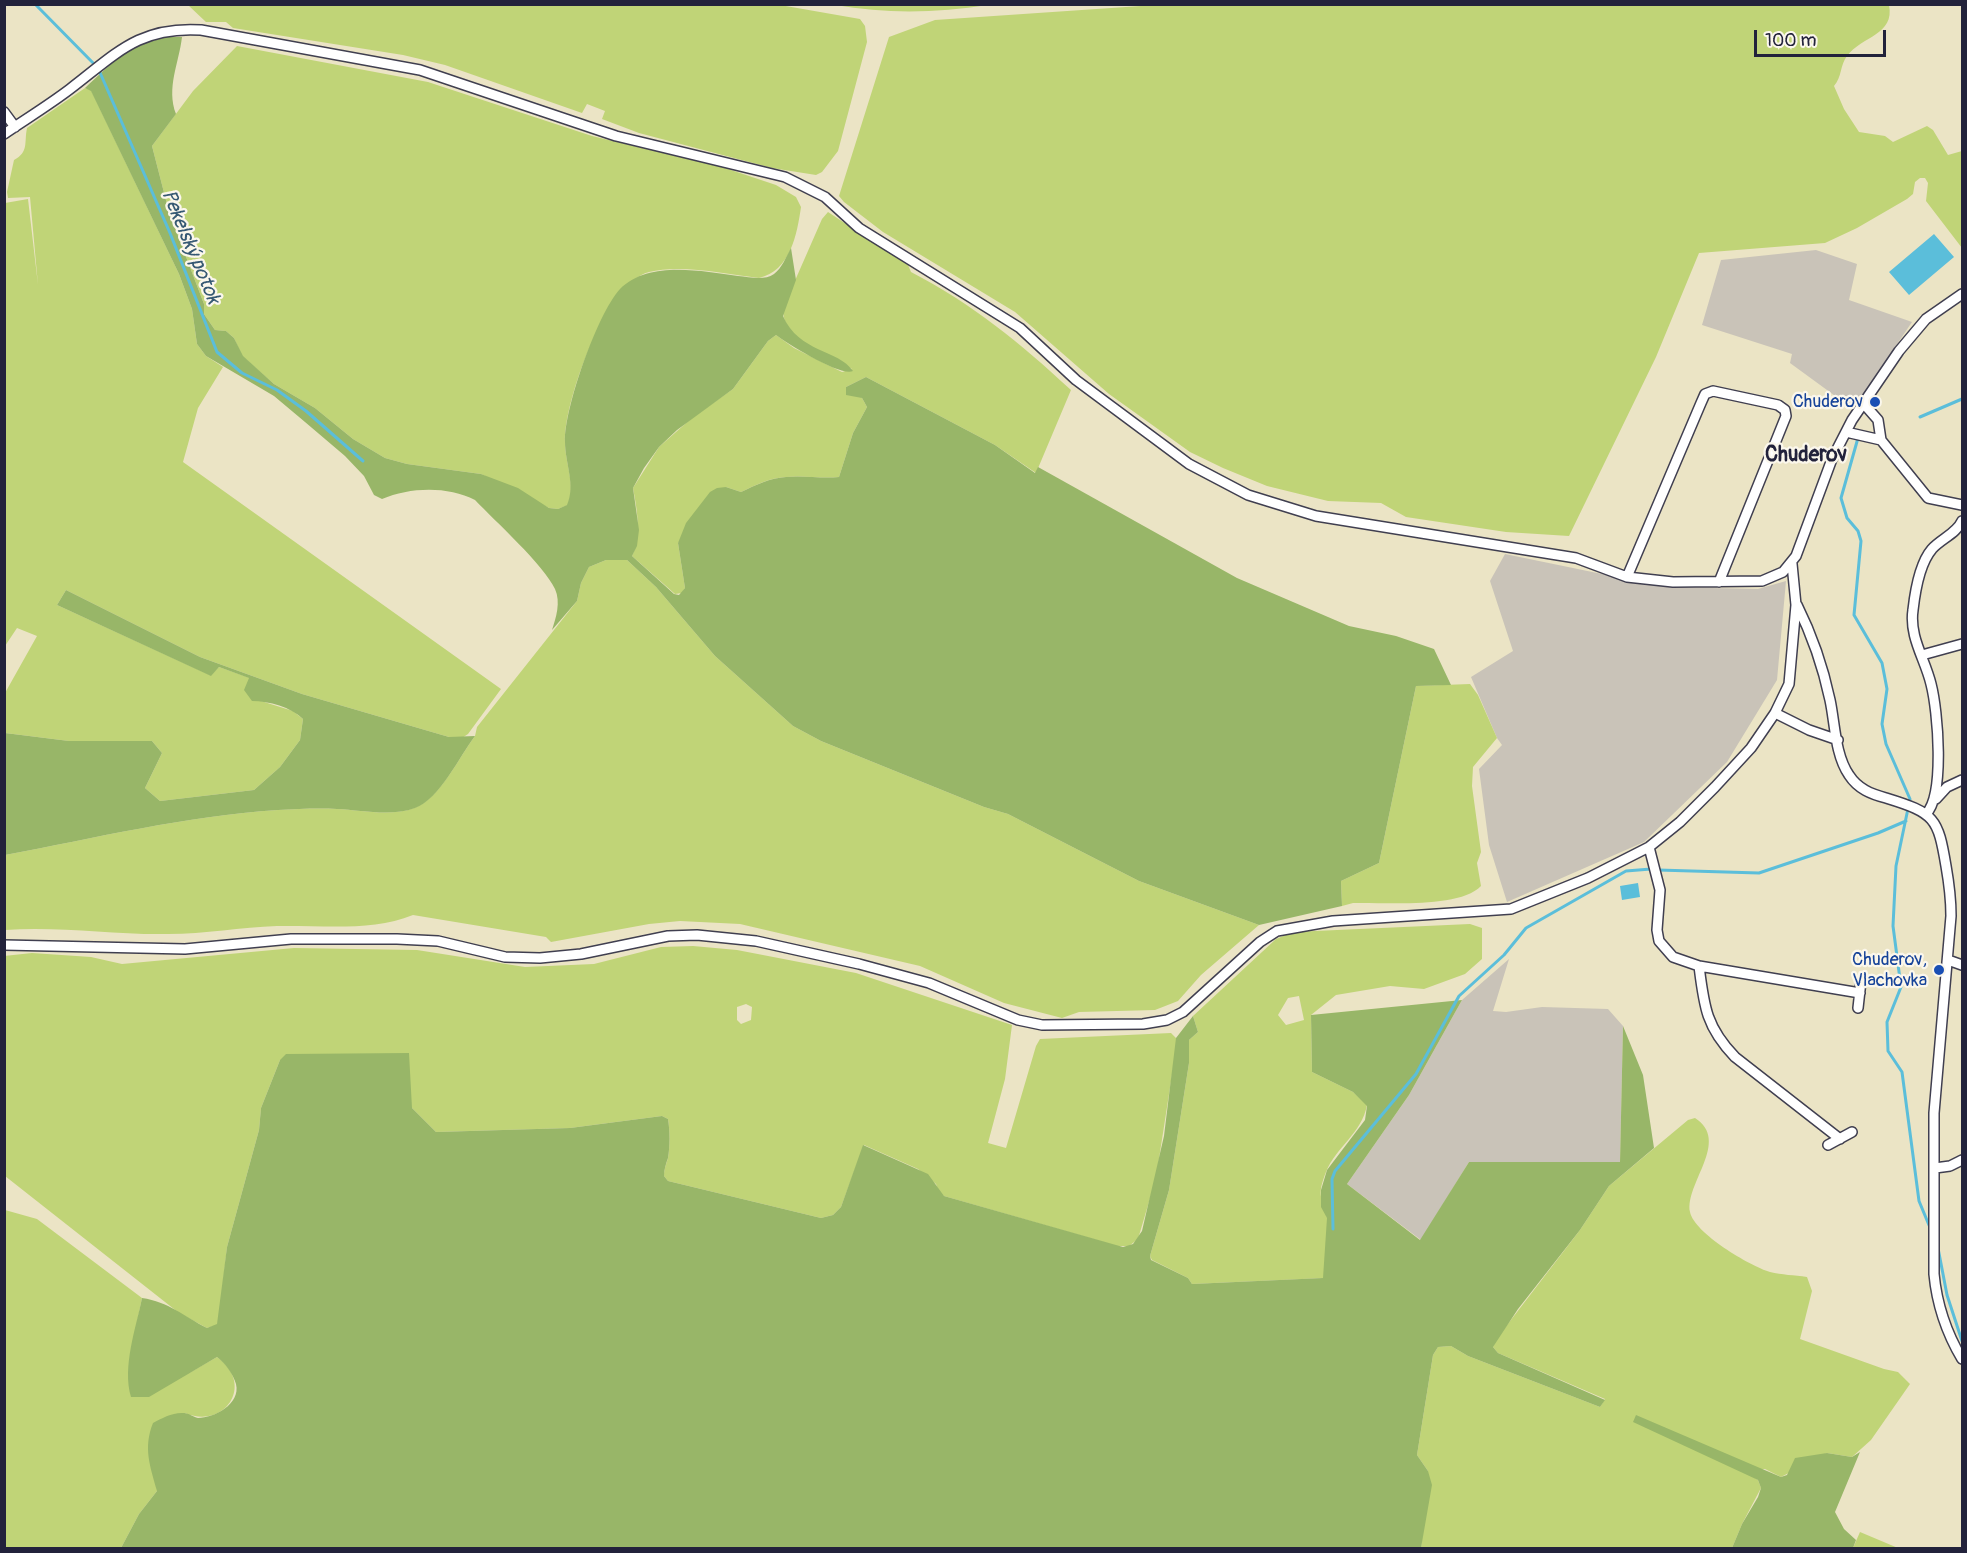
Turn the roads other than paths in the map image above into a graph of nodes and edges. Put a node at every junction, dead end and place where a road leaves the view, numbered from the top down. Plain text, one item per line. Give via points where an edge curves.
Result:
1 (4, 112) edge
2 (15, 127) junction
3 (4, 134) edge
4 (1962, 294) edge
5 (1863, 403) junction
6 (1880, 430) junction
7 (1850, 433) junction
8 (1962, 505) edge
9 (1962, 521) edge
10 (1792, 564) junction
11 (1627, 577) junction
12 (1719, 582) junction
13 (1796, 603) junction
14 (1962, 644) edge
15 (1922, 655) junction
16 (1775, 713) junction
17 (1838, 740) junction
18 (1962, 780) edge
19 (1936, 799) junction
20 (1926, 814) junction
21 (1649, 847) junction
22 (4, 945) edge
23 (1948, 960) junction
24 (1962, 965) edge
25 (1698, 966) junction
26 (1861, 981) dead end
27 (1860, 993) junction
28 (1858, 1008) dead end
29 (1852, 1132) dead end
30 (1840, 1139) junction
31 (1828, 1145) dead end
32 (1962, 1160) edge
33 (1935, 1168) junction
34 (1962, 1359) edge

1 - 2 street
2 - 3 street
2 - 11 street via 137,39 174,30 201,30 294,45 420,70 616,136 785,177 825,197 859,228 1020,328 1077,380 1189,464 1248,495 1316,516 1576,558
4 - 5 street via 1926,319
5 - 6 street
5 - 7 street
6 - 7 street via 1868,437
6 - 8 street via 1928,498
7 - 10 street via 1833,459
9 - 15 street via 1931,550 1919,580 1911,623
10 - 12 street via 1762,581
10 - 13 street
11 - 12 street
11 - 12 street via 1701,403 1713,391 1778,405 1786,416
13 - 16 street via 1789,684
13 - 17 street via 1810,632
14 - 15 street
15 - 19 street via 1935,705
16 - 17 street
16 - 21 street via 1751,748 1715,787
17 - 20 street via 1848,774 1857,785 1867,793
18 - 19 street
19 - 20 street
20 - 23 street via 1936,823 1943,839 1951,892
21 - 22 street via 1588,878 1511,909 1333,921 1277,931 1183,1012 1167,1020 1143,1024 1042,1025 1018,1020 929,983 859,964 756,941 697,935 668,936 581,954 540,958 505,957 438,941 397,939 291,939 185,949
21 - 25 street via 1660,890 1659,941 1673,957
23 - 24 street
23 - 33 street via 1934,1113
25 - 27 street
25 - 30 street via 1706,1013 1722,1044
26 - 27 street
27 - 28 street
29 - 30 street
30 - 31 street
32 - 33 street
33 - 34 street via 1936,1299

